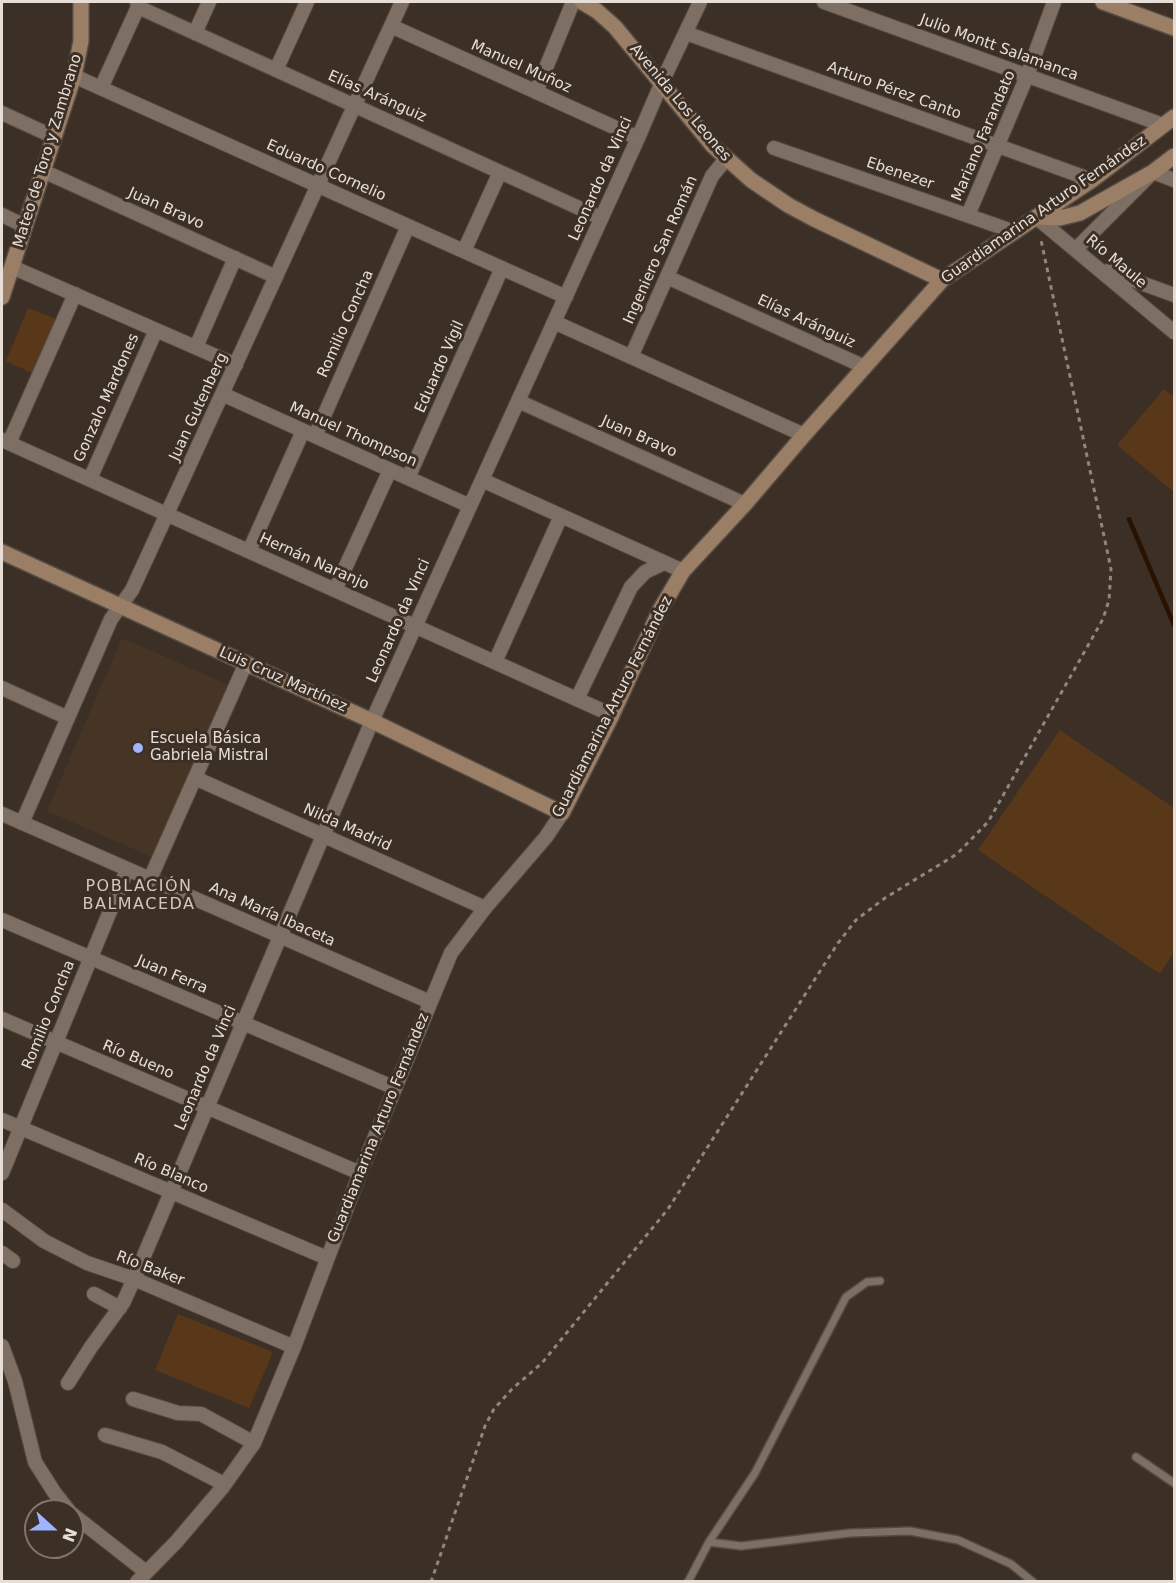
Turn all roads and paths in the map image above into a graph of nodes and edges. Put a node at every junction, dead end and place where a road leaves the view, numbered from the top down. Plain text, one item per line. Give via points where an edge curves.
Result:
1 (81, 2) edge
2 (209, 2) edge
3 (307, 2) edge
4 (402, 2) edge
5 (573, 2) edge
6 (582, 2) edge
7 (700, 2) edge
8 (824, 2) edge
9 (1054, 2) edge
10 (1108, 2) edge
11 (138, 4) edge
12 (391, 26) junction
13 (1174, 28) edge
14 (195, 33) junction
15 (686, 33) junction
16 (276, 70) junction
17 (74, 76) junction
18 (1027, 76) junction
19 (662, 82) junction
20 (101, 88) junction
21 (536, 93) junction
22 (355, 105) junction
23 (2, 113) edge
24 (1169, 121) edge
25 (54, 137) junction
26 (638, 138) junction
27 (998, 146) junction
28 (774, 148) dead end
29 (1174, 156) edge
30 (726, 159) junction
31 (43, 171) junction
32 (500, 172) junction
33 (1153, 172) junction
34 (1092, 180) junction
35 (1174, 180) edge
36 (318, 186) junction
37 (2, 215) edge
38 (968, 215) junction
39 (1036, 217) junction
40 (601, 218) junction
41 (25, 226) junction
42 (408, 226) junction
43 (1015, 232) junction
44 (1076, 249) junction
45 (464, 251) junction
46 (235, 258) junction
47 (12, 267) junction
48 (502, 268) junction
49 (1098, 268) junction
50 (276, 277) junction
51 (667, 277) junction
52 (942, 280) junction
53 (75, 294) junction
54 (1174, 295) edge
55 (2, 297) edge
56 (566, 297) junction
57 (554, 322) junction
58 (156, 330) junction
59 (1174, 332) edge
60 (196, 347) junction
61 (631, 357) junction
62 (236, 365) junction
63 (866, 368) junction
64 (222, 394) junction
65 (518, 401) junction
66 (309, 433) junction
67 (804, 435) junction
68 (5, 441) edge
69 (390, 470) junction
70 (408, 478) junction
71 (90, 479) junction
72 (482, 480) junction
73 (745, 504) junction
74 (470, 506) junction
75 (167, 514) junction
76 (561, 516) junction
77 (249, 551) junction
78 (2, 552) edge
79 (664, 563) junction
80 (683, 571) junction
81 (335, 590) junction
82 (121, 606) junction
83 (415, 626) junction
84 (495, 662) junction
85 (246, 663) junction
86 (2, 688) edge
87 (577, 699) junction
88 (612, 715) junction
89 (68, 718) junction
90 (372, 721) junction
91 (195, 778) junction
92 (562, 813) junction
93 (3, 819) edge
94 (22, 823) junction
95 (323, 836) junction
96 (127, 870) junction
97 (150, 879) junction
98 (485, 908) junction
99 (2, 920) edge
100 (280, 937) junction
101 (91, 958) junction
102 (430, 1002) junction
103 (2, 1019) edge
104 (243, 1023) junction
105 (56, 1042) junction
106 (395, 1088) junction
107 (207, 1107) junction
108 (2, 1120) edge
109 (20, 1128) junction
110 (2, 1173) edge
111 (360, 1173) junction
112 (171, 1192) junction
113 (2, 1210) edge
114 (327, 1258) junction
115 (134, 1280) junction
116 (880, 1281) dead end
117 (94, 1294) dead end
118 (120, 1308) junction
119 (2, 1346) edge
120 (294, 1347) junction
121 (68, 1383) dead end
122 (133, 1399) dead end
123 (105, 1435) dead end
124 (254, 1443) junction
125 (1136, 1457) dead end
126 (1174, 1483) edge
127 (224, 1484) junction
128 (60, 1499) edge
129 (84, 1525) edge
130 (709, 1542) junction
131 (141, 1577) edge
132 (431, 1581) edge
133 (688, 1581) edge
134 (1033, 1581) edge

1 - 17 street, Mateo de Toro y Zambrano via 81,41
2 - 14 street
3 - 16 street
4 - 12 street, Juan Gutenberg
5 - 21 street
6 - 19 street, Avenida Los Leones via 615,27
7 - 15 street, Leonardo da Vinci
8 - 18 street, Julio Montt Salamanca
9 - 18 street, Mariano Farandato
10 - 13 street
11 - 14 street, Elías Aránguiz
11 - 20 street
12 - 21 street, Manuel Muñoz
12 - 22 street, Juan Gutenberg
14 - 16 street, Elías Aránguiz
15 - 19 street, Leonardo da Vinci
15 - 27 street, Arturo Pérez Canto
16 - 22 street, Elías Aránguiz
17 - 20 street, Eduardo Cornelio
17 - 25 street, Mateo de Toro y Zambrano
18 - 24 street, Julio Montt Salamanca
18 - 27 street, Mariano Farandato
19 - 26 street, Leonardo da Vinci
19 - 30 street, Avenida Los Leones
20 - 36 street, Eduardo Cornelio
21 - 26 street, Manuel Muñoz
22 - 32 street, Elías Aránguiz
22 - 36 street, Juan Gutenberg
23 - 25 street
24 - 34 street, Guardiamarina Arturo Fernández
25 - 31 street, Mateo de Toro y Zambrano
26 - 40 street, Leonardo da Vinci
27 - 34 street, Arturo Pérez Canto
27 - 38 street, Mariano Farandato
28 - 38 street, Ebenezer
29 - 33 street
30 - 51 street, Ingeniero San Román via 712,176
30 - 52 street, Avenida Los Leones via 788,205
31 - 41 street, Mateo de Toro y Zambrano
31 - 46 street, Juan Bravo
32 - 40 street, Elías Aránguiz
32 - 45 street
33 - 35 street
33 - 39 street via 1080,213 1060,218
33 - 44 street, Guardiamarina Arturo Fernández
34 - 39 street, Guardiamarina Arturo Fernández
36 - 42 street, Eduardo Cornelio
36 - 50 street, Juan Gutenberg
37 - 41 street
38 - 43 street, Ebenezer
39 - 43 street, Guardiamarina Arturo Fernández
39 - 44 street, Río Maule
39 - 132 path via 1111,569 1104,619 988,822 957,854 856,920 668,1209 542,1362 494,1409
40 - 56 street, Leonardo da Vinci
41 - 47 street, Mateo de Toro y Zambrano
42 - 45 street, Eduardo Cornelio
42 - 66 street, Romilio Concha
43 - 52 street, Guardiamarina Arturo Fernández
44 - 49 street, Río Maule
45 - 48 street, Eduardo Cornelio
46 - 50 street, Juan Bravo
46 - 60 street
47 - 53 street
47 - 55 street, Mateo de Toro y Zambrano
48 - 56 street, Eduardo Cornelio
48 - 70 street, Eduardo Vigil
49 - 54 street
49 - 59 street, Río Maule
50 - 62 street, Juan Gutenberg
51 - 61 street, Ingeniero San Román
51 - 63 street, Elías Aránguiz
52 - 63 street, Guardiamarina Arturo Fernández
53 - 58 street
53 - 68 street
56 - 57 street, Leonardo da Vinci
57 - 61 street
57 - 65 street, Leonardo da Vinci
58 - 60 street
58 - 71 street, Gonzalo Mardones
60 - 62 street
61 - 67 street
62 - 64 street, Juan Gutenberg
63 - 67 street, Guardiamarina Arturo Fernández
64 - 66 street, Manuel Thompson
64 - 75 street, Juan Gutenberg
65 - 72 street, Leonardo da Vinci
65 - 73 street, Juan Bravo
66 - 69 street, Manuel Thompson
66 - 77 street, Romilio Concha
67 - 73 street, Guardiamarina Arturo Fernández
68 - 71 street, Hernán Naranjo
69 - 70 street, Manuel Thompson
69 - 81 street
70 - 74 street, Manuel Thompson
71 - 75 street, Hernán Naranjo
72 - 74 street, Leonardo da Vinci
72 - 76 street
73 - 80 street, Guardiamarina Arturo Fernández
74 - 83 street, Leonardo da Vinci
75 - 77 street, Hernán Naranjo
75 - 82 street, Juan Gutenberg
76 - 79 street
76 - 84 street
77 - 81 street, Hernán Naranjo
78 - 82 street, Luis Cruz Martínez
79 - 80 street
79 - 87 street via 645,572 631,586
80 - 88 street, Guardiamarina Arturo Fernández via 660,610
81 - 83 street, Hernán Naranjo
82 - 85 street, Luis Cruz Martínez
82 - 89 street, Juan Gutenberg via 111,619
83 - 84 street, Hernán Naranjo
83 - 90 street, Leonardo da Vinci
84 - 87 street, Hernán Naranjo
85 - 90 street, Luis Cruz Martínez
85 - 91 street
86 - 89 street
87 - 88 street, Hernán Naranjo
88 - 92 street, Guardiamarina Arturo Fernández
89 - 94 street, Juan Gutenberg
90 - 92 street, Luis Cruz Martínez
90 - 95 street, Leonardo da Vinci
91 - 95 street, Nilda Madrid
91 - 97 street
92 - 98 street, Guardiamarina Arturo Fernández
93 - 94 street, Ana María Ibaceta
94 - 96 street, Ana María Ibaceta
95 - 98 street, Nilda Madrid
95 - 100 street, Leonardo da Vinci
96 - 97 street, Ana María Ibaceta
96 - 101 street, Romilio Concha
97 - 100 street, Ana María Ibaceta
98 - 102 street, Guardiamarina Arturo Fernández via 451,953
99 - 101 street, Juan Ferra
100 - 102 street, Ana María Ibaceta
100 - 104 street, Leonardo da Vinci
101 - 104 street, Juan Ferra
101 - 105 street, Romilio Concha
102 - 106 street, Guardiamarina Arturo Fernández
103 - 105 street, Río Bueno
104 - 106 street, Juan Ferra
104 - 107 street, Leonardo da Vinci
105 - 107 street, Río Bueno
105 - 109 street, Romilio Concha
106 - 111 street, Guardiamarina Arturo Fernández
107 - 111 street, Río Bueno
107 - 112 street, Leonardo da Vinci
108 - 109 street, Río Blanco
109 - 110 street, Romilio Concha
109 - 112 street, Río Blanco
111 - 114 street, Guardiamarina Arturo Fernández
112 - 114 street, Río Blanco
112 - 115 street, Leonardo da Vinci
113 - 115 street, Río Baker via 52,1246
114 - 120 street, Guardiamarina Arturo Fernández
115 - 118 street, Leonardo da Vinci
115 - 120 street, Río Baker
116 - 130 lane via 867,1282 846,1297 755,1473
117 - 118 street
118 - 121 street, Leonardo da Vinci
119 - 128 street via 35,1462
120 - 124 street, Guardiamarina Arturo Fernández
122 - 124 street via 178,1413 201,1414
123 - 127 street via 162,1452
124 - 127 street, Guardiamarina Arturo Fernández
125 - 126 lane
127 - 131 street, Guardiamarina Arturo Fernández
129 - 131 street
130 - 133 lane
130 - 134 lane via 741,1546 850,1533 910,1531 958,1540 1011,1564

